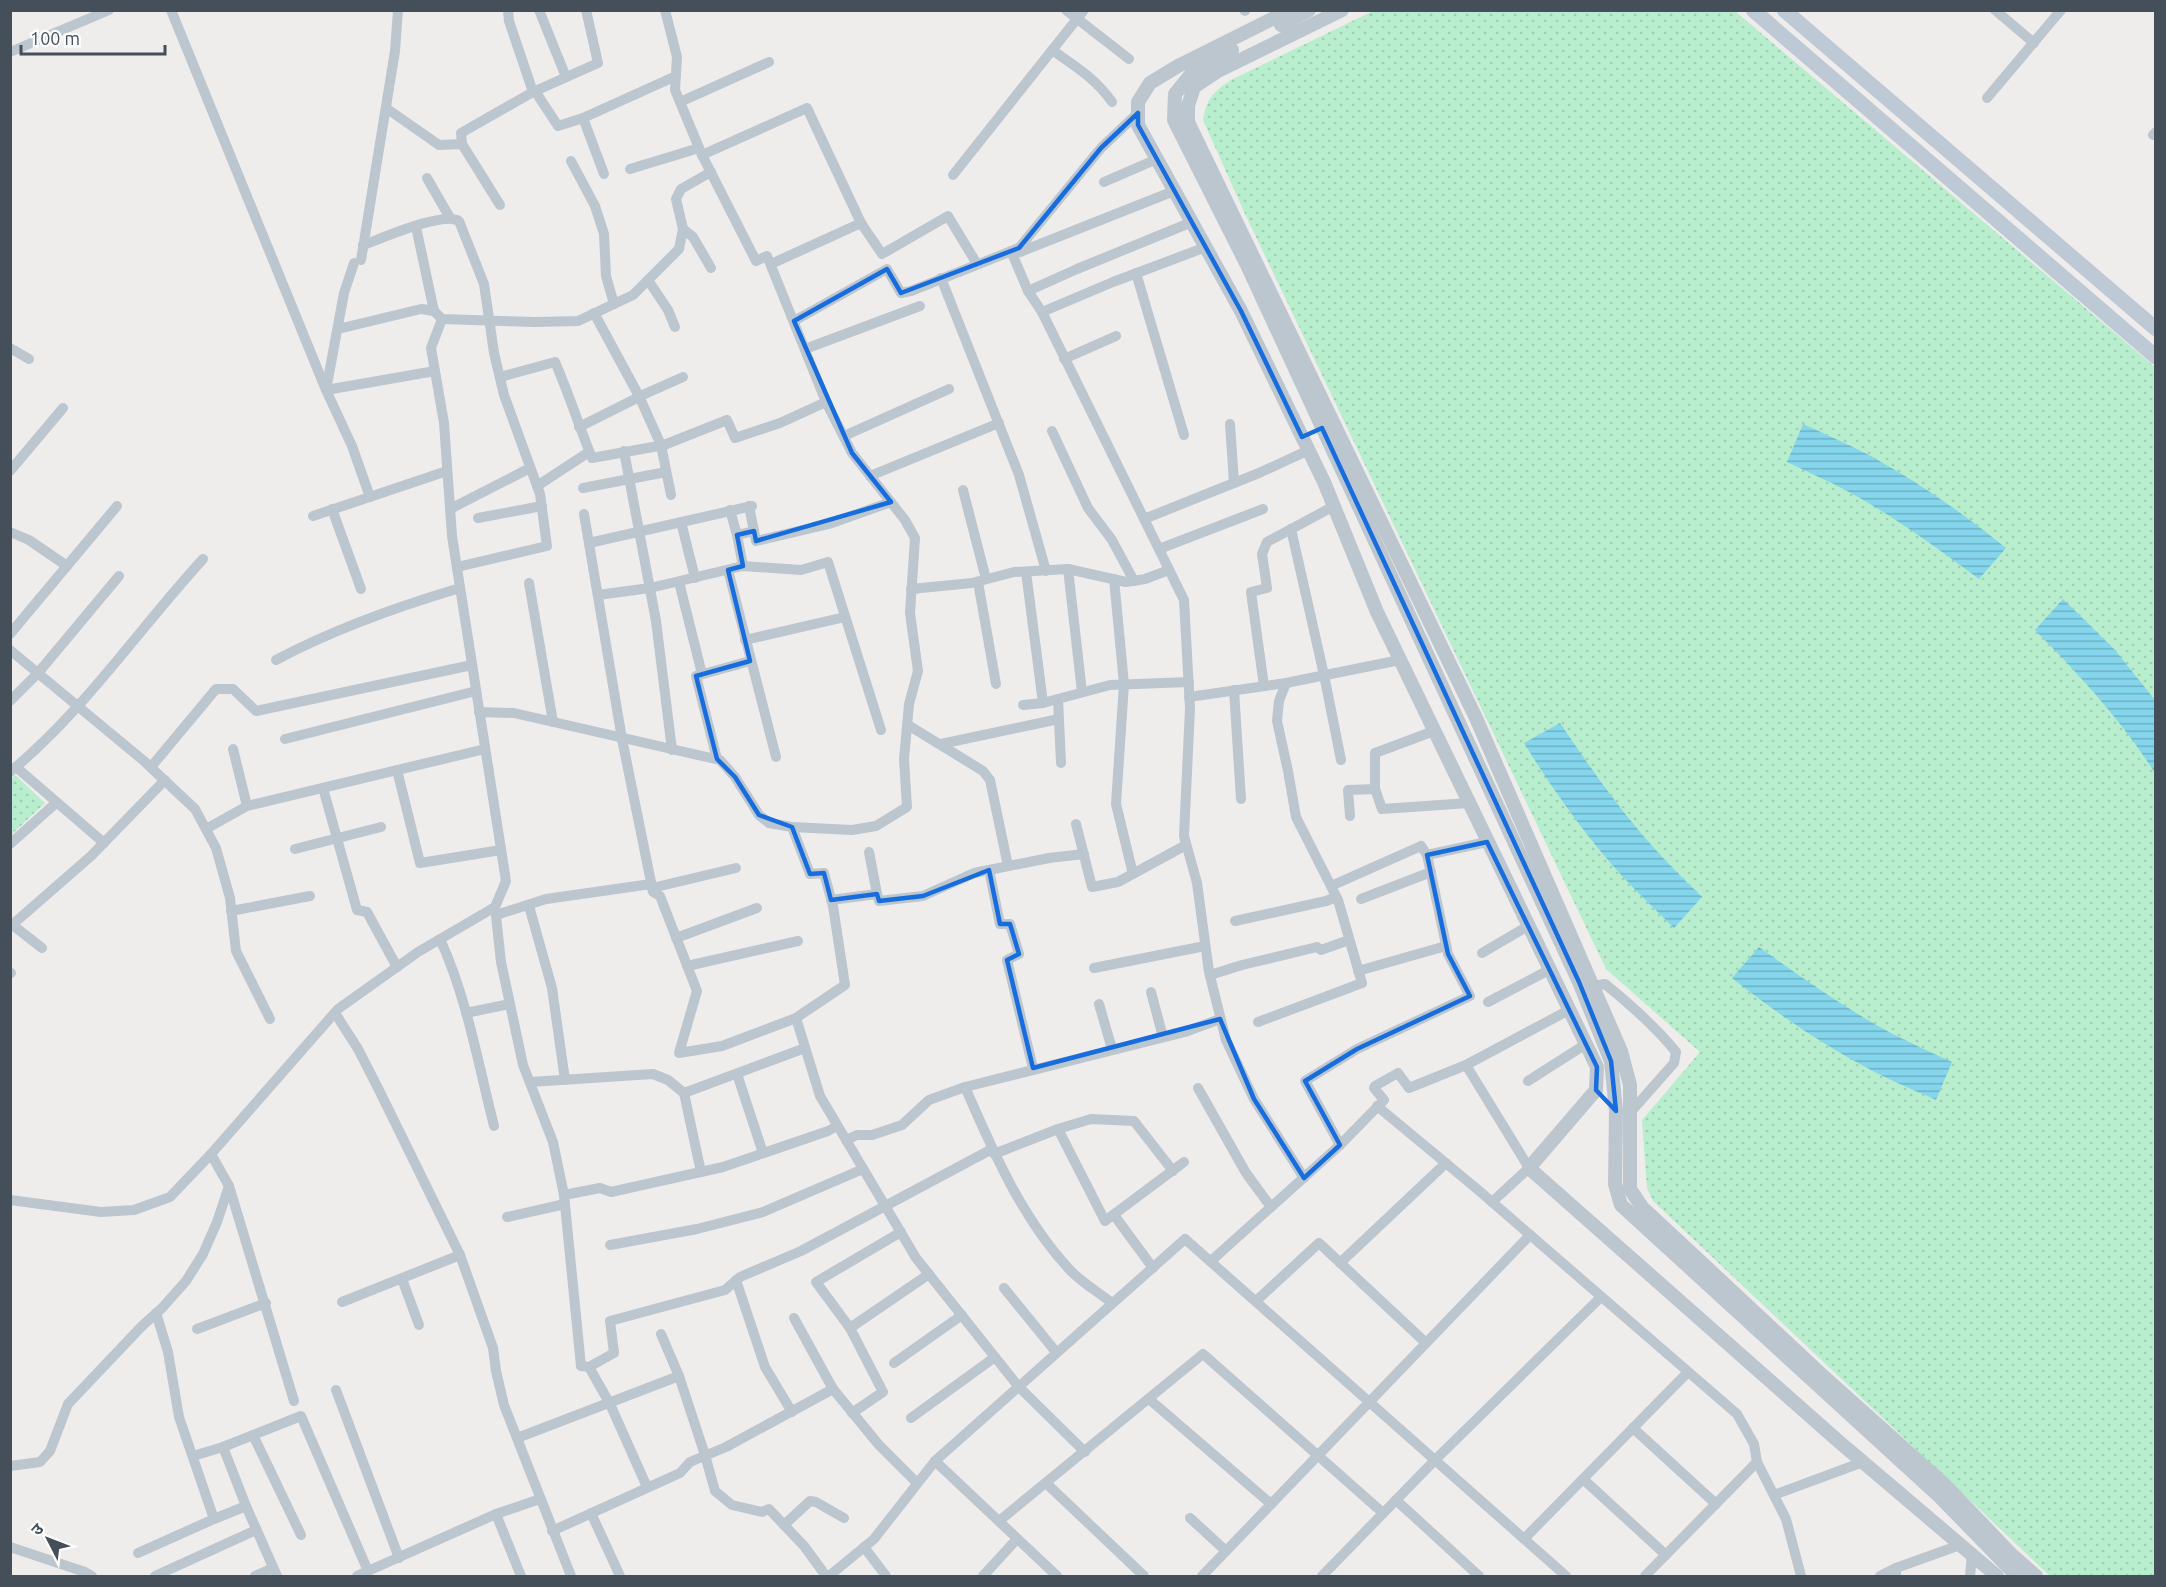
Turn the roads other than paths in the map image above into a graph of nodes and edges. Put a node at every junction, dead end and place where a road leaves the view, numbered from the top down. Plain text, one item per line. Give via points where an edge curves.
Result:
1 (109, 10) edge
2 (171, 10) edge
3 (398, 10) edge
4 (508, 10) edge
5 (539, 10) edge
6 (586, 10) edge
7 (665, 10) edge
8 (1066, 10) edge
9 (1290, 10) edge
10 (1309, 10) edge
11 (1342, 10) edge
12 (1753, 10) edge
13 (1784, 10) edge
14 (1995, 10) edge
15 (2061, 10) edge
16 (1081, 15) edge
17 (2034, 43) junction
18 (1052, 50) junction
19 (10, 52) edge
20 (1129, 59) dead end
21 (769, 62) dead end
22 (676, 76) junction
23 (566, 77) junction
24 (534, 91) junction
25 (1987, 98) dead end
26 (680, 102) junction
27 (1112, 102) dead end
28 (386, 108) junction
29 (1138, 113) junction
30 (583, 117) junction
31 (462, 144) junction
32 (700, 151) junction
33 (1157, 159) junction
34 (571, 161) dead end
35 (630, 169) dead end
36 (711, 172) junction
37 (604, 174) dead end
38 (953, 175) dead end
39 (427, 178) dead end
40 (1104, 182) dead end
41 (1174, 191) junction
42 (500, 205) dead end
43 (450, 218) junction
44 (1192, 222) junction
45 (861, 223) junction
46 (416, 226) junction
47 (683, 229) junction
48 (363, 245) junction
49 (1206, 247) junction
50 (1013, 250) junction
51 (771, 264) junction
52 (977, 264) junction
53 (711, 268) dead end
54 (1136, 273) junction
55 (941, 278) junction
56 (648, 280) junction
57 (1028, 291) junction
58 (614, 304) junction
59 (920, 306) dead end
60 (1042, 312) junction
61 (594, 313) junction
62 (438, 315) junction
63 (489, 320) junction
64 (794, 321) junction
65 (675, 327) dead end
66 (338, 328) junction
67 (2156, 330) edge
68 (1116, 336) dead end
69 (10, 348) edge
70 (805, 349) junction
71 (2156, 357) edge
72 (29, 359) dead end
73 (1064, 359) junction
74 (435, 371) junction
75 (500, 377) junction
76 (683, 377) dead end
77 (950, 389) dead end
78 (326, 390) junction
79 (639, 396) junction
80 (826, 402) junction
81 (63, 408) dead end
82 (999, 423) junction
83 (1230, 424) dead end
84 (579, 427) junction
85 (1322, 428) junction
86 (1052, 431) dead end
87 (1184, 435) dead end
88 (843, 436) junction
89 (1302, 437) junction
90 (661, 445) junction
91 (1309, 450) junction
92 (624, 451) junction
93 (589, 452) junction
94 (530, 468) junction
95 (11, 471) edge
96 (447, 471) junction
97 (666, 472) junction
98 (870, 476) junction
99 (629, 479) junction
100 (1234, 483) junction
101 (537, 486) junction
102 (583, 488) dead end
103 (963, 490) dead end
104 (671, 495) dead end
105 (370, 497) junction
106 (891, 502) junction
107 (117, 506) dead end
108 (542, 506) junction
109 (1334, 506) junction
110 (332, 509) junction
111 (450, 509) junction
112 (1263, 509) dead end
113 (730, 510) junction
114 (584, 514) dead end
115 (313, 516) dead end
116 (478, 518) dead end
117 (1144, 519) junction
118 (681, 522) junction
119 (1291, 529) junction
120 (639, 531) junction
121 (754, 531) junction
122 (10, 532) edge
123 (737, 535) junction
124 (589, 543) junction
125 (1159, 549) junction
126 (203, 559) dead end
127 (67, 566) junction
128 (743, 566) junction
129 (457, 567) junction
130 (1068, 569) junction
131 (728, 570) junction
132 (1046, 570) junction
133 (1169, 570) junction
134 (1026, 572) junction
135 (119, 576) dead end
136 (694, 578) junction
137 (1114, 579) junction
138 (982, 581) junction
139 (1134, 581) junction
140 (679, 582) junction
141 (529, 583) dead end
142 (460, 588) junction
143 (650, 588) junction
144 (361, 589) dead end
145 (911, 589) junction
146 (598, 595) junction
147 (845, 617) junction
148 (10, 634) edge
149 (745, 640) junction
150 (10, 650) edge
151 (276, 660) dead end
152 (1400, 660) junction
153 (750, 661) junction
154 (472, 665) junction
155 (38, 673) junction
156 (702, 674) junction
157 (1324, 675) junction
158 (1189, 682) junction
159 (1286, 683) junction
160 (996, 684) dead end
161 (1124, 684) junction
162 (1264, 686) junction
163 (1234, 690) junction
164 (476, 691) junction
165 (1082, 692) junction
166 (1189, 697) junction
167 (1058, 699) junction
168 (10, 701) edge
169 (1042, 703) junction
170 (1023, 705) dead end
171 (78, 706) junction
172 (479, 712) junction
173 (1059, 719) junction
174 (553, 722) junction
175 (908, 725) junction
176 (881, 729) dead end
177 (1434, 731) junction
178 (285, 739) dead end
179 (622, 739) junction
180 (941, 744) junction
181 (233, 748) dead end
182 (485, 748) junction
183 (672, 750) junction
184 (777, 757) dead end
185 (717, 759) junction
186 (1341, 760) dead end
187 (1061, 763) dead end
188 (151, 768) junction
189 (14, 770) edge
190 (397, 770) junction
191 (165, 780) junction
192 (323, 788) junction
193 (1375, 789) junction
194 (1241, 799) dead end
195 (56, 803) junction
196 (1469, 803) junction
197 (247, 806) junction
198 (1350, 816) dead end
199 (1076, 824) dead end
200 (381, 826) dead end
201 (792, 827) junction
202 (206, 829) junction
203 (337, 838) junction
204 (1487, 842) junction
205 (104, 843) junction
206 (10, 844) edge
207 (1186, 845) junction
208 (295, 849) dead end
209 (501, 850) junction
210 (868, 852) dead end
211 (1084, 854) junction
212 (1427, 855) junction
213 (1008, 866) junction
214 (736, 868) dead end
215 (989, 870) junction
216 (1431, 872) junction
217 (1132, 874) junction
218 (652, 886) junction
219 (1331, 886) junction
220 (877, 894) junction
221 (310, 896) dead end
222 (1336, 897) junction
223 (1361, 899) dead end
224 (831, 900) junction
225 (529, 906) junction
226 (757, 908) dead end
227 (231, 911) junction
228 (495, 911) junction
229 (1235, 921) dead end
230 (11, 924) edge
231 (1528, 926) junction
232 (676, 938) junction
233 (440, 939) junction
234 (1349, 940) junction
235 (798, 941) dead end
236 (1205, 946) junction
237 (1446, 946) junction
238 (42, 948) dead end
239 (1482, 953) dead end
240 (687, 966) junction
241 (397, 967) junction
242 (1094, 968) dead end
243 (1358, 970) junction
244 (1549, 970) junction
245 (1210, 975) junction
246 (1593, 986) junction
247 (1151, 992) dead end
248 (1488, 1002) dead end
249 (510, 1004) junction
250 (1099, 1004) dead end
251 (1569, 1010) junction
252 (335, 1013) junction
253 (466, 1013) junction
254 (796, 1018) junction
255 (270, 1019) dead end
256 (1220, 1019) junction
257 (1258, 1022) dead end
258 (1163, 1037) junction
259 (1586, 1044) junction
260 (805, 1048) junction
261 (1112, 1049) junction
262 (1466, 1065) junction
263 (1033, 1068) junction
264 (737, 1074) junction
265 (565, 1080) junction
266 (1528, 1081) dead end
267 (530, 1082) junction
268 (965, 1087) junction
269 (1198, 1089) dead end
270 (1596, 1090) junction
271 (684, 1094) junction
272 (1377, 1106) junction
273 (1623, 1112) junction
274 (494, 1126) dead end
275 (837, 1126) junction
276 (1058, 1129) junction
277 (846, 1140) junction
278 (1340, 1145) junction
279 (993, 1152) junction
280 (763, 1153) junction
281 (211, 1154) junction
282 (1184, 1162) dead end
283 (1446, 1163) junction
284 (1529, 1168) junction
285 (863, 1169) junction
286 (1173, 1171) junction
287 (701, 1172) junction
288 (1304, 1178) junction
289 (229, 1186) junction
290 (565, 1199) junction
291 (10, 1200) edge
292 (1492, 1202) junction
293 (886, 1207) junction
294 (1271, 1207) junction
295 (1114, 1215) junction
296 (507, 1217) dead end
297 (901, 1232) junction
298 (1530, 1235) junction
299 (610, 1245) dead end
300 (460, 1255) junction
301 (1211, 1262) junction
302 (1340, 1263) junction
303 (1153, 1268) junction
304 (929, 1274) junction
305 (402, 1279) junction
306 (736, 1280) junction
307 (1005, 1288) dead end
308 (1601, 1297) junction
309 (1256, 1301) junction
310 (342, 1302) dead end
311 (266, 1303) junction
312 (1112, 1303) junction
313 (156, 1313) junction
314 (962, 1315) junction
315 (794, 1318) dead end
316 (419, 1325) dead end
317 (850, 1328) junction
318 (197, 1329) dead end
319 (661, 1334) dead end
320 (1426, 1342) junction
321 (1056, 1352) junction
322 (995, 1357) junction
323 (894, 1363) dead end
324 (589, 1367) junction
325 (1688, 1372) junction
326 (679, 1376) junction
327 (1018, 1386) junction
328 (833, 1389) junction
329 (336, 1390) dead end
330 (1149, 1399) junction
331 (294, 1401) dead end
332 (1369, 1401) junction
333 (610, 1404) junction
334 (792, 1412) junction
335 (852, 1413) junction
336 (911, 1418) dead end
337 (1633, 1428) junction
338 (253, 1436) junction
339 (517, 1438) junction
340 (223, 1448) junction
341 (1085, 1452) junction
342 (705, 1455) junction
343 (193, 1456) junction
344 (1317, 1456) junction
345 (1435, 1460) junction
346 (935, 1461) junction
347 (1757, 1462) junction
348 (1863, 1462) junction
349 (10, 1466) edge
350 (1583, 1479) junction
351 (917, 1483) junction
352 (1047, 1484) junction
353 (647, 1487) junction
354 (1774, 1495) junction
355 (540, 1499) junction
356 (1396, 1500) junction
357 (1271, 1504) junction
358 (1716, 1504) junction
359 (246, 1506) junction
360 (591, 1513) junction
361 (1383, 1513) junction
362 (496, 1514) junction
363 (844, 1518) dead end
364 (1190, 1518) dead end
365 (214, 1519) junction
366 (999, 1521) junction
367 (784, 1525) junction
368 (256, 1530) junction
369 (552, 1531) junction
370 (301, 1535) dead end
371 (1017, 1539) junction
372 (1524, 1539) junction
373 (1960, 1545) junction
374 (10, 1547) edge
375 (864, 1547) junction
376 (1226, 1551) junction
377 (138, 1553) dead end
378 (1666, 1555) junction
379 (1972, 1555) junction
380 (399, 1558) junction
381 (368, 1571) junction
382 (275, 1572) edge
383 (1896, 1573) edge
384 (1138, 1574) edge
385 (1651, 1574) edge
386 (92, 1576) edge
387 (155, 1576) edge
388 (255, 1576) edge
389 (357, 1576) edge
390 (521, 1576) edge
391 (571, 1576) edge
392 (620, 1576) edge
393 (828, 1576) edge
394 (886, 1576) edge
395 (983, 1576) edge
396 (1057, 1576) edge
397 (1202, 1576) edge
398 (1322, 1576) edge
399 (1479, 1576) edge
400 (1566, 1576) edge
401 (1801, 1576) edge
402 (1880, 1576) edge
403 (1970, 1576) edge
404 (1997, 1576) edge
405 (2017, 1576) edge
406 (2037, 1576) edge

1 - 19 street
2 - 78 street
3 - 28 street
4 - 24 street
5 - 23 street
6 - 23 street via 598,63
7 - 22 street via 677,57
8 - 16 street
9 - 29 street via 1150,83 1138,102
10 - 85 street via 1193,72 1174,94 1174,120
11 - 246 street via 1218,71 1194,87 1188,122 1476,717
12 - 71 main road
13 - 67 main road
14 - 17 street
15 - 17 street
16 - 18 street
16 - 20 street
17 - 25 street
18 - 27 street via 1089,75
18 - 38 street
21 - 26 street
22 - 26 street via 675,90
22 - 30 street
23 - 24 street
24 - 30 street via 558,126
24 - 31 street via 461,133
26 - 32 street
28 - 31 street via 438,145
28 - 48 street
29 - 33 street via 1138,125
29 - 50 street via 1101,148 1019,248
30 - 37 street
31 - 42 street
32 - 35 street
32 - 36 street
32 - 45 street via 807,108
33 - 40 street
33 - 41 street
34 - 58 street via 595,206 604,234 606,276
36 - 47 street via 681,189 676,199
36 - 51 street via 756,261 767,256
39 - 43 street
41 - 44 street
41 - 50 street via 1020,252
43 - 46 street
43 - 63 street via 459,220 484,284
44 - 49 street
44 - 57 street
45 - 51 street
45 - 52 street via 882,254 948,216
46 - 48 street
46 - 62 street
47 - 53 street via 693,237
47 - 56 street via 679,249
48 - 66 street via 344,293
49 - 54 street
49 - 89 street
50 - 52 street
50 - 57 street
51 - 64 street
52 - 55 street
54 - 60 street
54 - 87 street
55 - 64 street via 901,293 887,269
55 - 82 street
56 - 58 street via 633,295
56 - 65 street
57 - 60 street
58 - 61 street
59 - 70 street
60 - 73 street
61 - 63 street via 578,321
61 - 79 street
62 - 63 street
62 - 66 street via 421,309
62 - 74 street via 430,348
63 - 75 street
64 - 70 street
66 - 78 street
68 - 73 street
69 - 72 street
70 - 80 street
73 - 117 street
74 - 78 street
74 - 96 street
75 - 84 street via 555,362
75 - 94 street
76 - 79 street
77 - 88 street
78 - 105 street
79 - 84 street
79 - 90 street
80 - 88 street
80 - 90 street via 735,438 727,420
81 - 95 street
82 - 98 street
82 - 132 street via 1019,475
83 - 100 street
84 - 93 street
85 - 89 street
85 - 273 street via 1579,982 1611,1061
86 - 139 street via 1088,508 1112,540
88 - 98 street
89 - 91 street
90 - 92 street
90 - 97 street
91 - 100 street
91 - 109 street
92 - 93 street via 592,458
92 - 99 street
93 - 101 street
94 - 101 street
94 - 111 street
96 - 105 street
96 - 111 street
97 - 99 street
97 - 104 street
98 - 106 street
99 - 102 street
99 - 120 street
100 - 117 street
101 - 108 street
103 - 138 street
105 - 110 street
106 - 121 street via 829,524 756,541
106 - 145 street via 915,538
107 - 127 street
108 - 116 street
108 - 129 street via 547,546
109 - 119 street
109 - 152 street
110 - 115 street
110 - 144 street
111 - 129 street
112 - 125 street
113 - 118 street
113 - 121 street via 751,506
113 - 123 street
114 - 124 street
117 - 125 street
118 - 120 street
118 - 136 street
119 - 157 street
119 - 162 street via 1266,542 1262,554 1267,588 1251,592
120 - 124 street
120 - 143 street
121 - 123 street
122 - 127 street
123 - 128 street
124 - 146 street
125 - 133 street
126 - 171 street
127 - 148 street
128 - 131 street
128 - 147 street via 801,570 828,562
129 - 142 street
130 - 132 street
130 - 137 street
130 - 165 street
131 - 136 street
131 - 149 street
132 - 134 street
133 - 139 street
133 - 158 street via 1184,600
134 - 138 street
134 - 169 street
135 - 155 street
136 - 140 street
137 - 139 street
137 - 161 street
138 - 145 street
138 - 160 street
140 - 143 street
140 - 156 street
141 - 174 street
142 - 151 street via 314,640
142 - 154 street
143 - 146 street
143 - 183 street
145 - 175 street via 910,613 918,671
146 - 179 street
147 - 149 street
147 - 176 street
149 - 153 street
150 - 155 street
152 - 157 street
152 - 177 street
153 - 156 street
153 - 184 street
154 - 164 street
154 - 188 street via 256,711 233,689 216,689
155 - 168 street
155 - 171 street
156 - 185 street via 696,676
157 - 159 street
157 - 186 street
158 - 161 street
158 - 166 street
159 - 162 street
159 - 219 street via 1277,721 1296,817
161 - 165 street
161 - 217 street via 1116,804
162 - 163 street
163 - 166 street
163 - 194 street
164 - 172 street
164 - 178 street
165 - 167 street
166 - 207 street
167 - 169 street
167 - 173 street
169 - 170 street
171 - 188 street
171 - 189 street
172 - 174 street via 514,713
172 - 182 street
173 - 180 street
173 - 187 street
174 - 179 street
175 - 180 street
175 - 201 street via 904,759 908,807 876,825 852,830
177 - 193 street via 1376,753
177 - 196 street
179 - 183 street
179 - 218 street
180 - 213 street via 983,771 990,780
181 - 197 street
182 - 190 street
182 - 209 street
183 - 185 street
185 - 201 street via 735,777 759,815 769,823
188 - 191 street
189 - 195 street
190 - 192 street
190 - 209 street via 420,863
191 - 202 street via 195,809
191 - 205 street
192 - 197 street
192 - 203 street
193 - 196 street via 1382,808
193 - 198 street via 1348,790
195 - 205 street
195 - 206 street
196 - 204 street
197 - 202 street
199 - 211 street
200 - 203 street
201 - 224 street via 810,874 824,873
202 - 227 street via 216,848
203 - 208 street
203 - 241 street via 357,910 366,912
204 - 212 street
204 - 231 street
205 - 230 street
207 - 217 street
207 - 236 street via 1197,883
209 - 228 street via 506,881
210 - 220 street
211 - 213 street
211 - 217 street via 1092,887 1118,882
212 - 216 street
212 - 219 street via 1421,846
213 - 215 street
214 - 218 street
215 - 220 street via 923,896 879,901
215 - 263 street via 1000,924 1010,924 1019,954 1007,960
216 - 223 street
216 - 237 street
218 - 225 street via 546,898
218 - 232 street via 660,896
219 - 222 street
220 - 224 street
221 - 227 street
222 - 229 street
222 - 234 street
224 - 254 street via 845,985
225 - 228 street
225 - 265 street via 552,988
226 - 232 street
227 - 255 street via 236,951
228 - 233 street
228 - 249 street
230 - 238 street
231 - 239 street
231 - 244 street
232 - 240 street
233 - 241 street
233 - 253 street
234 - 243 street
234 - 245 street
235 - 240 street
236 - 242 street
236 - 245 street
237 - 243 street
237 - 278 street via 1470,996 1357,1049 1305,1081
240 - 254 street via 697,991 679,1053 723,1046
241 - 252 street
243 - 257 street via 1362,983
244 - 248 street
244 - 251 street
245 - 256 street
246 - 273 street via 1622,1051 1630,1085
246 - 273 street via 1605,984 1676,1052 1674,1063
247 - 258 street
249 - 253 street
249 - 267 street
250 - 261 street
251 - 259 street
251 - 262 street
252 - 281 street
252 - 300 street via 358,1049
253 - 274 street
254 - 260 street
256 - 258 street
256 - 288 street via 1254,1099
258 - 261 street
259 - 266 street
259 - 270 street via 1597,1067
260 - 264 street
260 - 275 street via 820,1096
261 - 263 street
262 - 272 street via 1409,1088 1398,1073 1375,1086 1384,1100
262 - 284 street
263 - 268 street
264 - 271 street
264 - 280 street
265 - 267 street
265 - 271 street via 653,1074 669,1080
267 - 290 street via 553,1142
268 - 277 street via 929,1100 902,1125
268 - 279 street
269 - 294 street via 1246,1173
270 - 273 street
270 - 284 street
271 - 287 street
272 - 278 street
272 - 283 street
273 - 405 street via 1615,1184 1621,1205 1939,1496
273 - 406 street via 1630,1189 1642,1208 1945,1485
275 - 277 street
275 - 280 street
276 - 279 street
276 - 286 street via 1091,1119 1134,1121
276 - 295 street via 1105,1221
277 - 285 street
278 - 288 street
279 - 293 street
279 - 312 street via 1039,1233 1071,1271
280 - 287 street
281 - 289 street
281 - 291 street via 170,1197 134,1210 101,1212
282 - 286 street
283 - 292 street
283 - 302 street
284 - 292 street
284 - 348 street
285 - 293 street
285 - 299 street via 763,1212
286 - 295 street
287 - 290 street via 611,1192 600,1188
288 - 294 street
289 - 311 street
289 - 313 street via 203,1254 186,1281
290 - 296 street
290 - 324 street via 581,1366
292 - 298 street
293 - 297 street
293 - 306 street
294 - 301 street
295 - 303 street
297 - 304 street
297 - 317 street via 816,1282
298 - 308 street
298 - 320 street
300 - 305 street
300 - 339 street via 493,1348 504,1405
301 - 303 street via 1185,1239
301 - 309 street
302 - 309 street via 1319,1243
302 - 320 street
303 - 312 street
304 - 314 street
304 - 317 street
305 - 310 street
305 - 316 street
306 - 324 street via 725,1290 610,1321 614,1353
306 - 334 street via 765,1367
307 - 321 street
308 - 325 street
308 - 345 street
309 - 332 street
311 - 318 street
311 - 331 street
312 - 321 street
313 - 343 street
313 - 349 street via 68,1404 50,1451 40,1462
314 - 322 street
314 - 323 street
315 - 328 street
317 - 335 street via 883,1392
319 - 326 street
320 - 332 street
321 - 327 street
322 - 327 street
322 - 336 street
324 - 333 street
325 - 337 street
325 - 347 street via 1737,1414 1754,1444
326 - 333 street
326 - 342 street
327 - 341 street
327 - 346 street
328 - 334 street
328 - 335 street
329 - 380 street
330 - 341 street
330 - 344 street via 1203,1354
330 - 357 street
332 - 344 street
332 - 345 street
333 - 339 street
333 - 353 street
334 - 342 street via 726,1448
335 - 351 street
337 - 350 street
337 - 358 street
338 - 340 street
338 - 370 street
338 - 381 street via 301,1416
339 - 355 street
340 - 343 street
340 - 359 street
341 - 352 street
342 - 353 street via 690,1462 680,1473
342 - 367 street via 715,1491 732,1505 762,1512 769,1509
343 - 365 street
344 - 357 street
344 - 361 street
345 - 356 street
345 - 372 street
346 - 351 street
346 - 366 street
347 - 354 street
347 - 358 street
348 - 354 street
348 - 373 street
350 - 372 street
350 - 378 street
351 - 375 street
352 - 366 street
352 - 384 street
353 - 360 street
354 - 401 street via 1786,1519
355 - 362 street
355 - 369 street
356 - 361 street
356 - 399 street
357 - 376 street
358 - 378 street
359 - 365 street
359 - 368 street
360 - 369 street
360 - 392 street
361 - 398 street
362 - 380 street
362 - 390 street
363 - 367 street via 810,1501
364 - 376 street
365 - 377 street
366 - 371 street
367 - 393 street
368 - 382 street
368 - 387 street
369 - 391 street
371 - 395 street
371 - 396 street
372 - 400 street
373 - 379 street
373 - 383 street
374 - 386 street
375 - 393 street
375 - 394 street
376 - 397 street
378 - 385 street
379 - 403 street
379 - 404 street
380 - 381 street
381 - 389 street
382 - 388 street
383 - 402 street

